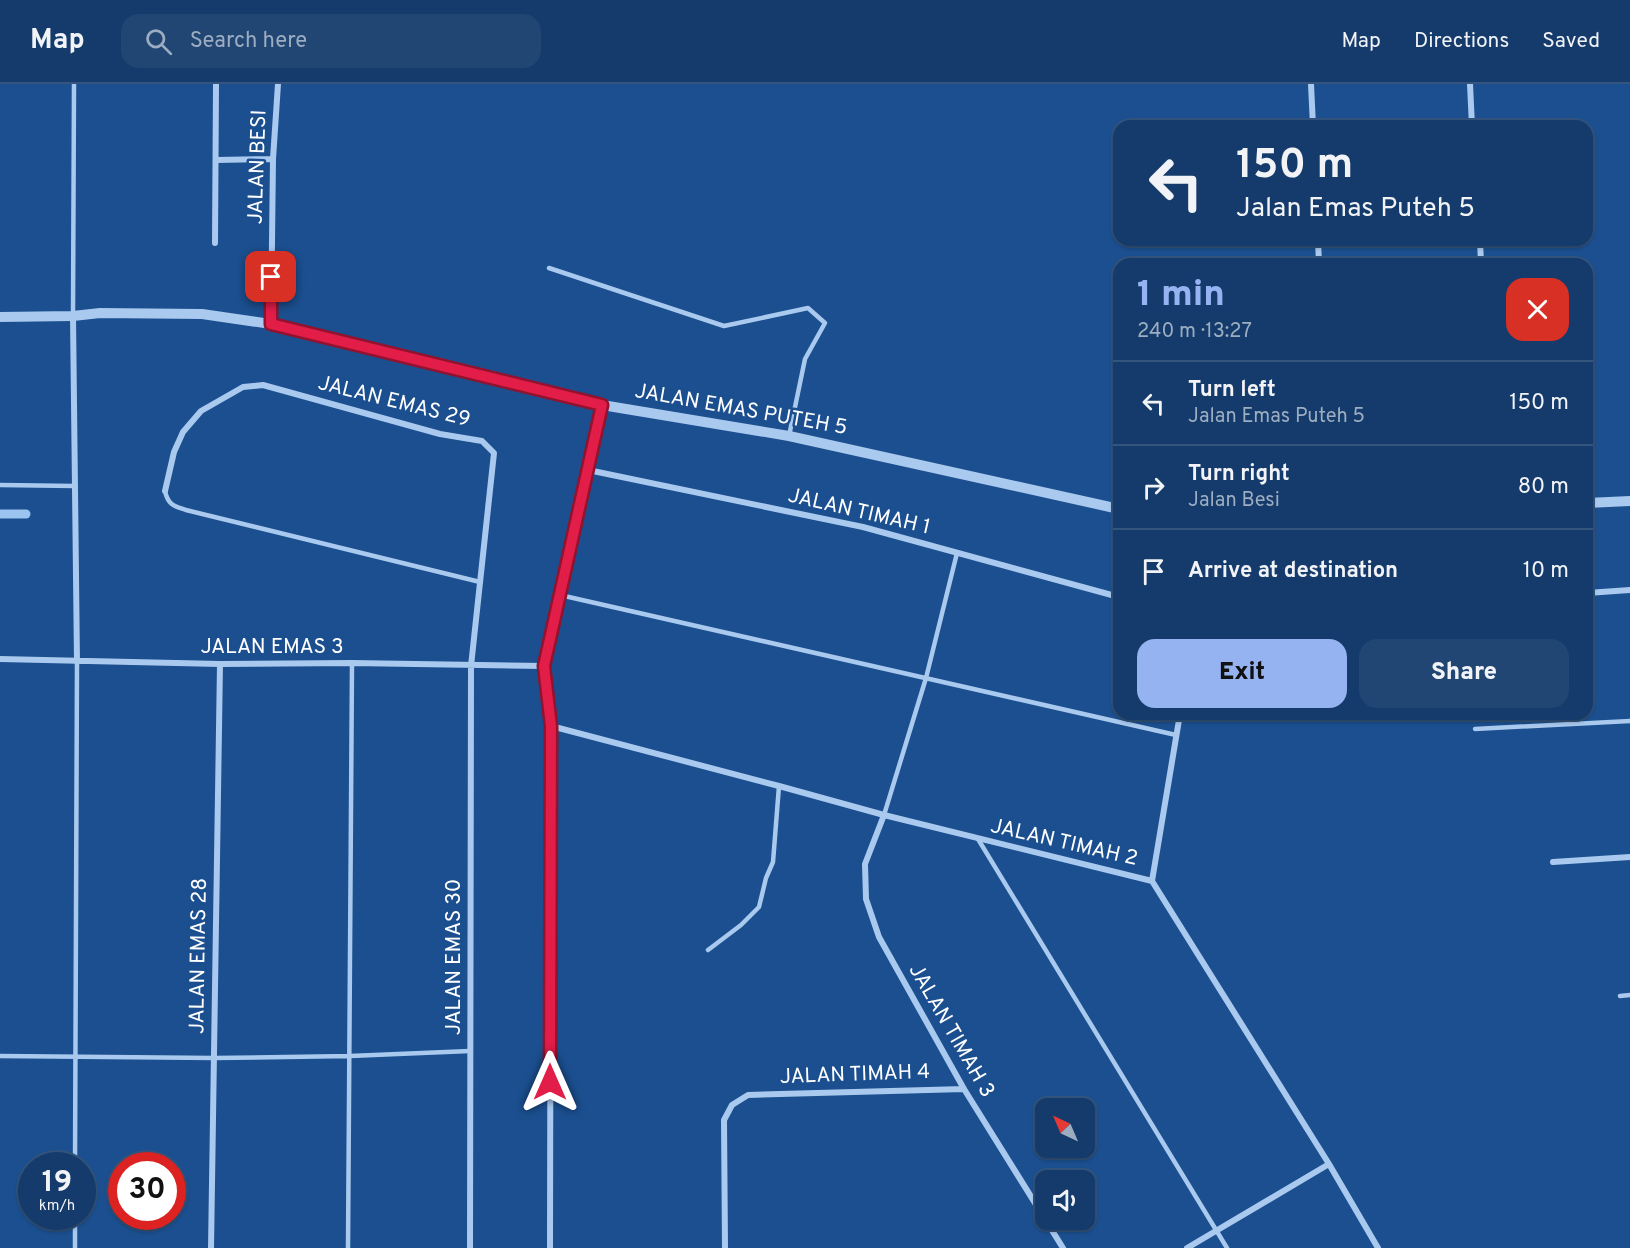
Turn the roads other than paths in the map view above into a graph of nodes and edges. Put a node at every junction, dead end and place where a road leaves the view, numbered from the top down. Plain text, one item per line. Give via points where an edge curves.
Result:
1 (75, 84) edge
2 (216, 84) edge
3 (278, 84) edge
4 (1311, 84) edge
5 (1470, 84) edge
6 (1313, 120) edge
7 (1473, 120) edge
8 (273, 159) junction
9 (216, 160) junction
10 (215, 243) dead end
11 (549, 268) dead end
12 (73, 316) junction
13 (0, 317) edge
14 (271, 324) junction
15 (602, 405) junction
16 (789, 436) junction
17 (588, 470) junction
18 (0, 485) edge
19 (75, 486) junction
20 (165, 491) joint
21 (1630, 501) edge
22 (1593, 502) edge
23 (1113, 508) edge
24 (957, 553) junction
25 (480, 582) junction
26 (1630, 590) edge
27 (1593, 593) edge
28 (560, 595) junction
29 (1113, 595) edge
30 (0, 659) edge
31 (77, 662) junction
32 (352, 663) junction
33 (220, 664) junction
34 (471, 666) junction
35 (544, 666) junction
36 (926, 678) junction
37 (1179, 720) edge
38 (1630, 721) edge
39 (551, 726) junction
40 (1474, 729) dead end
41 (1176, 735) junction
42 (779, 786) junction
43 (884, 815) junction
44 (978, 839) junction
45 (1630, 857) edge
46 (1553, 862) dead end
47 (1152, 881) junction
48 (708, 950) dead end
49 (1630, 995) edge
50 (1620, 996) dead end
51 (470, 1051) junction
52 (0, 1056) edge
53 (76, 1056) junction
54 (350, 1056) junction
55 (214, 1058) junction
56 (964, 1089) junction
57 (75, 1152) edge
58 (1329, 1164) junction
59 (75, 1230) edge
60 (1216, 1231) junction
61 (75, 1248) edge
62 (211, 1248) edge
63 (348, 1248) edge
64 (470, 1248) edge
65 (550, 1248) edge
66 (725, 1248) edge
67 (1063, 1248) edge
68 (1187, 1248) edge
69 (1227, 1248) edge
70 (1378, 1248) edge

1 - 12 lane
2 - 9 street, JALAN BESI
3 - 8 street, JALAN BESI
4 - 6 street
5 - 7 street
8 - 9 street
8 - 14 street, JALAN BESI
9 - 10 street, JALAN BESI
11 - 16 lane via 724,326 808,308 825,323 805,359
12 - 13 street, JALAN EMAS PUTEH 5
12 - 14 street, JALAN EMAS PUTEH 5 via 202,314
12 - 19 street
14 - 15 street, JALAN EMAS PUTEH 5
15 - 16 street, JALAN EMAS PUTEH 5
15 - 17 street
16 - 23 street, JALAN EMAS PUTEH 5
17 - 24 street, JALAN TIMAH 1 via 863,527
17 - 28 street
18 - 19 lane
19 - 31 street
20 - 25 lane via 170,502 186,510
20 - 25 street, JALAN EMAS 29 via 183,432 201,411 243,387 263,385 440,434 482,441 494,453
21 - 22 street
24 - 29 street, JALAN TIMAH 1
24 - 36 lane
25 - 34 street, JALAN EMAS 29
26 - 27 street
28 - 35 street
28 - 36 lane
30 - 31 street, JALAN EMAS 3
31 - 33 street, JALAN EMAS 3
31 - 53 lane
32 - 33 street, JALAN EMAS 3
32 - 34 street, JALAN EMAS 3
32 - 54 lane
33 - 55 street, JALAN EMAS 28
34 - 35 street, JALAN EMAS 3
34 - 51 street, JALAN EMAS 30
35 - 39 street
36 - 41 lane
36 - 43 lane
37 - 41 street
38 - 40 lane
39 - 42 street, JALAN TIMAH 2
39 - 65 street
41 - 47 street
42 - 43 street, JALAN TIMAH 2
42 - 48 lane via 773,862 759,907
43 - 44 street, JALAN TIMAH 2
43 - 56 street, JALAN TIMAH 3 via 865,864 866,899 879,937
44 - 47 street, JALAN TIMAH 2
44 - 60 lane
45 - 46 street
47 - 58 street, JALAN TIMAH 2
49 - 50 lane
51 - 54 lane
51 - 64 street, JALAN EMAS 30
52 - 53 lane
53 - 55 lane
53 - 57 lane
54 - 55 lane
54 - 63 lane
55 - 62 street, JALAN EMAS 28
56 - 66 street, JALAN TIMAH 4 via 748,1095 732,1105 724,1120
56 - 67 street, JALAN TIMAH 3
58 - 60 street
58 - 70 street, JALAN TIMAH 2
59 - 61 lane
60 - 68 street
60 - 69 lane

